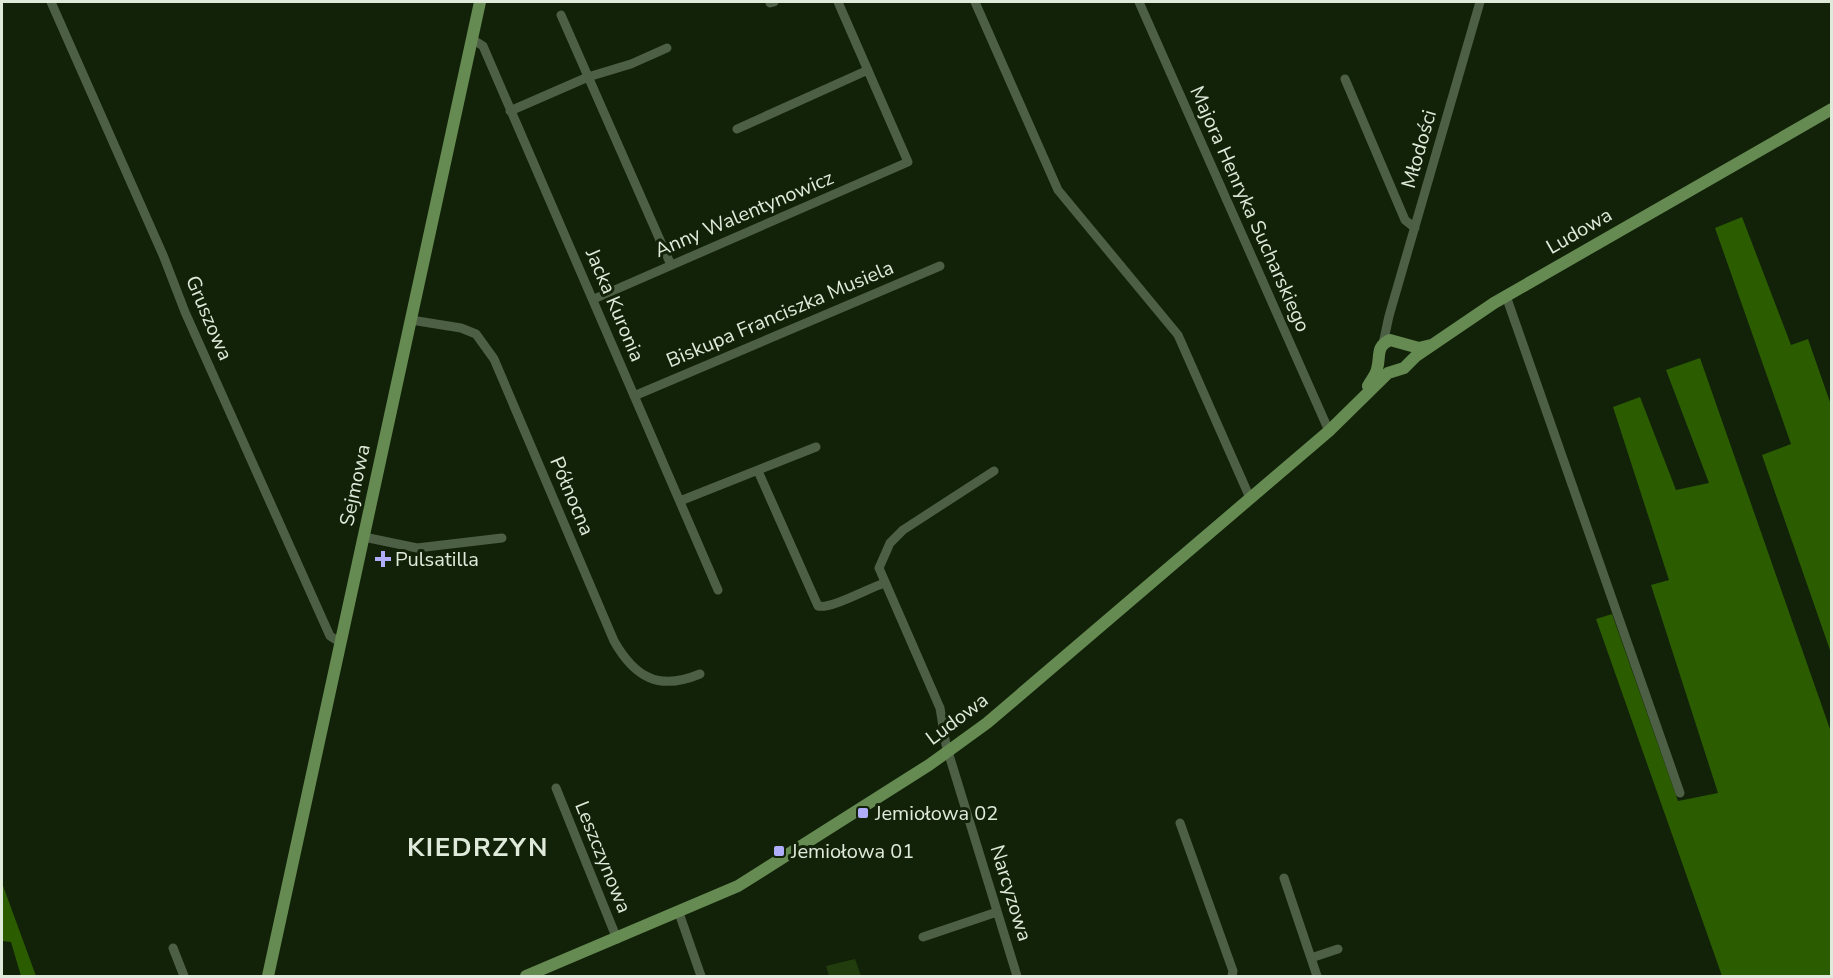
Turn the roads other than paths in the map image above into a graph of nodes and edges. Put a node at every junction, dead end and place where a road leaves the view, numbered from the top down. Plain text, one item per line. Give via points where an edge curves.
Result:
1 (51, 2) edge
2 (480, 2) edge
3 (838, 2) edge
4 (975, 2) edge
5 (1139, 2) edge
6 (1480, 2) edge
7 (561, 15) dead end
8 (472, 39) junction
9 (667, 48) dead end
10 (868, 70) junction
11 (588, 77) junction
12 (1345, 79) dead end
13 (1832, 109) edge
14 (510, 111) junction
15 (737, 129) dead end
16 (1415, 228) junction
17 (671, 265) junction
18 (940, 266) dead end
19 (1506, 296) junction
20 (594, 299) junction
21 (1392, 306) junction
22 (411, 320) junction
23 (1402, 343) junction
24 (1383, 344) junction
25 (1433, 345) junction
26 (1378, 361) junction
27 (1408, 362) junction
28 (1391, 372) junction
29 (634, 396) junction
30 (1354, 407) junction
31 (1329, 431) junction
32 (816, 447) dead end
33 (758, 471) junction
34 (994, 471) dead end
35 (1251, 498) junction
36 (680, 501) junction
37 (364, 537) junction
38 (502, 538) dead end
39 (885, 583) junction
40 (718, 590) dead end
41 (341, 643) junction
42 (700, 674) dead end
43 (949, 752) junction
44 (556, 788) dead end
45 (1680, 793) dead end
46 (1180, 823) dead end
47 (1284, 878) dead end
48 (998, 912) junction
49 (679, 913) junction
50 (923, 937) dead end
51 (617, 939) junction
52 (173, 948) dead end
53 (1338, 949) dead end
54 (1311, 958) junction
55 (184, 976) edge
56 (268, 976) edge
57 (526, 976) edge
58 (701, 976) edge
59 (1017, 976) edge
60 (1232, 976) edge
61 (1317, 976) edge

1 - 41 street, Gruszowa via 330,636
2 - 8 main road, Sejmowa
3 - 10 street
4 - 35 street via 1058,190 1180,339
5 - 31 street, Majora Henryka Sucharskiego
6 - 16 street, Młodości
7 - 11 street
8 - 14 street, Jacka Kuronia via 483,46
8 - 22 main road, Sejmowa
9 - 11 street
10 - 15 street
10 - 17 street, Anny Walentynowicz via 908,162
11 - 14 street
11 - 17 street
12 - 16 street via 1406,220
13 - 19 main road, Ludowa
14 - 20 street, Jacka Kuronia
16 - 21 street, Młodości
17 - 20 street, Anny Walentynowicz
18 - 29 street, Biskupa Franciszka Musiela
19 - 25 main road, Ludowa
19 - 45 street
20 - 29 street, Jacka Kuronia
21 - 23 street, Młodości via 1393,329
21 - 24 street, Młodości
22 - 37 main road, Sejmowa
22 - 42 street, Północna via 476,334 494,358 614,641 628,661 638,671 661,682 681,682
23 - 24 main road
23 - 25 main road via 1419,348
23 - 27 main road
24 - 26 main road, Ludowa
25 - 27 main road, Ludowa
26 - 28 main road
26 - 30 main road, Ludowa via 1377,370
27 - 28 main road, Ludowa via 1398,372
28 - 30 main road, Ludowa
29 - 36 street, Jacka Kuronia
30 - 31 main road, Ludowa
31 - 35 main road, Ludowa
32 - 33 street
33 - 36 street
33 - 39 street via 818,606 831,605
34 - 39 street via 895,537 879,568
35 - 43 main road, Ludowa
36 - 40 street, Jacka Kuronia
37 - 38 street via 417,548
37 - 41 main road, Sejmowa
39 - 43 street, Narcyzowa via 940,708
41 - 56 main road, Sejmowa
43 - 48 street, Narcyzowa
43 - 49 main road, Ludowa via 738,886
44 - 51 street, Leszczynowa
46 - 60 street
47 - 54 street
48 - 50 street
48 - 59 street, Narcyzowa
49 - 51 main road, Ludowa
49 - 58 street
51 - 57 main road, Ludowa
52 - 55 street
53 - 54 street
54 - 61 street

